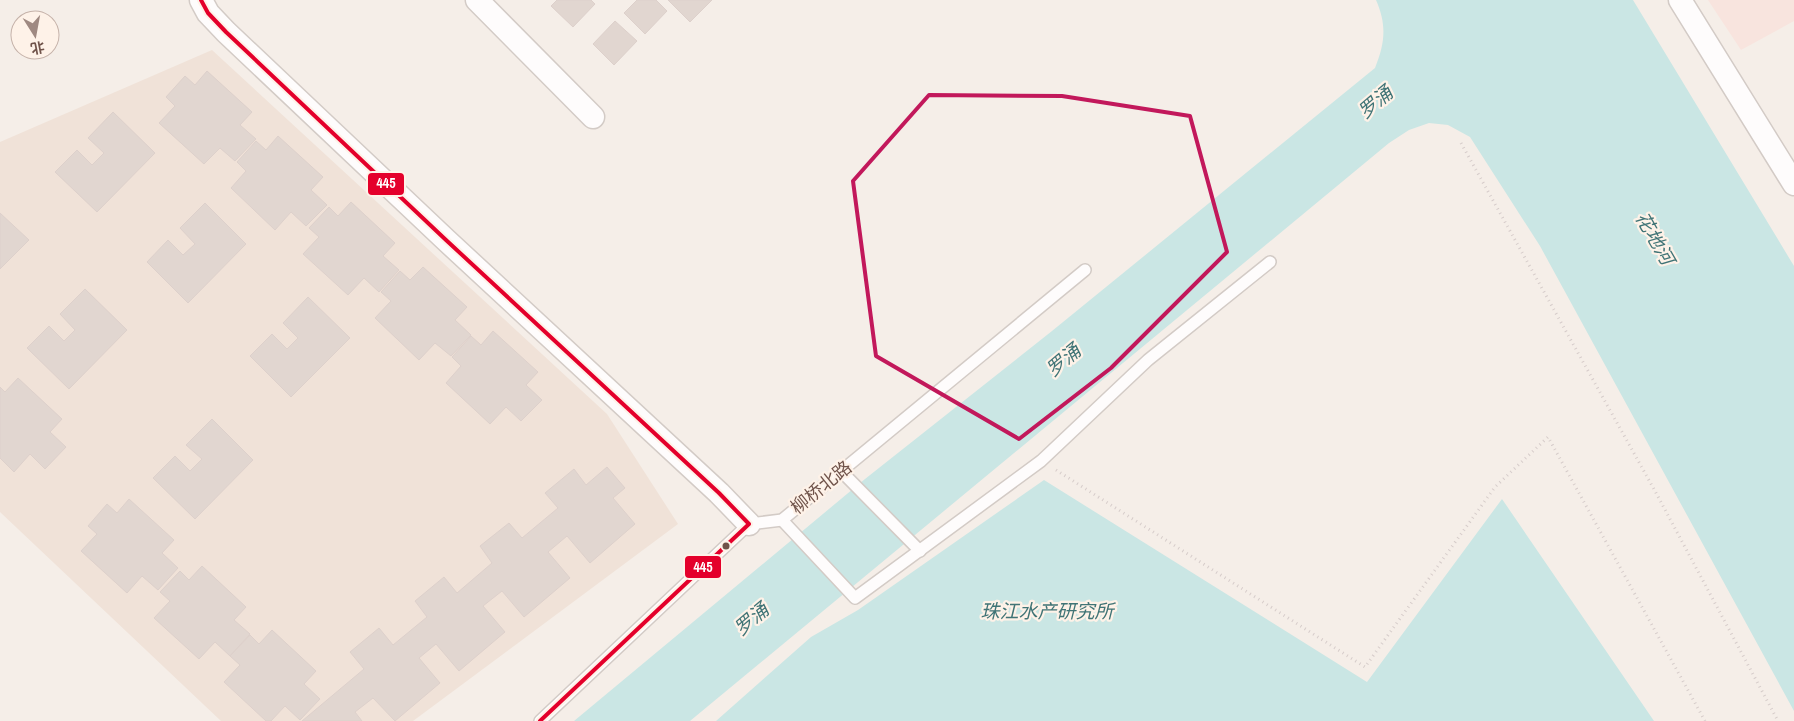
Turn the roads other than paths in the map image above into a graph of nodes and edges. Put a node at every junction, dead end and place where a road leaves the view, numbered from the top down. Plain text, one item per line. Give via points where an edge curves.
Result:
1 (201, 0) edge
2 (477, 0) edge
3 (1680, 0) edge
4 (592, 117) dead end
5 (1794, 184) edge
6 (1270, 262) dead end
7 (1085, 270) dead end
8 (840, 471) junction
9 (782, 520) junction
10 (749, 524) junction
11 (920, 551) junction
12 (540, 721) edge

1 - 10 street via 226,32 720,493
2 - 4 street
3 - 5 street
6 - 11 lane via 1148,360 1041,461
7 - 8 lane, 柳桥北路
8 - 9 lane, 柳桥北路
8 - 11 lane
9 - 10 lane, 柳桥北路
9 - 11 lane via 855,598
10 - 12 lane

